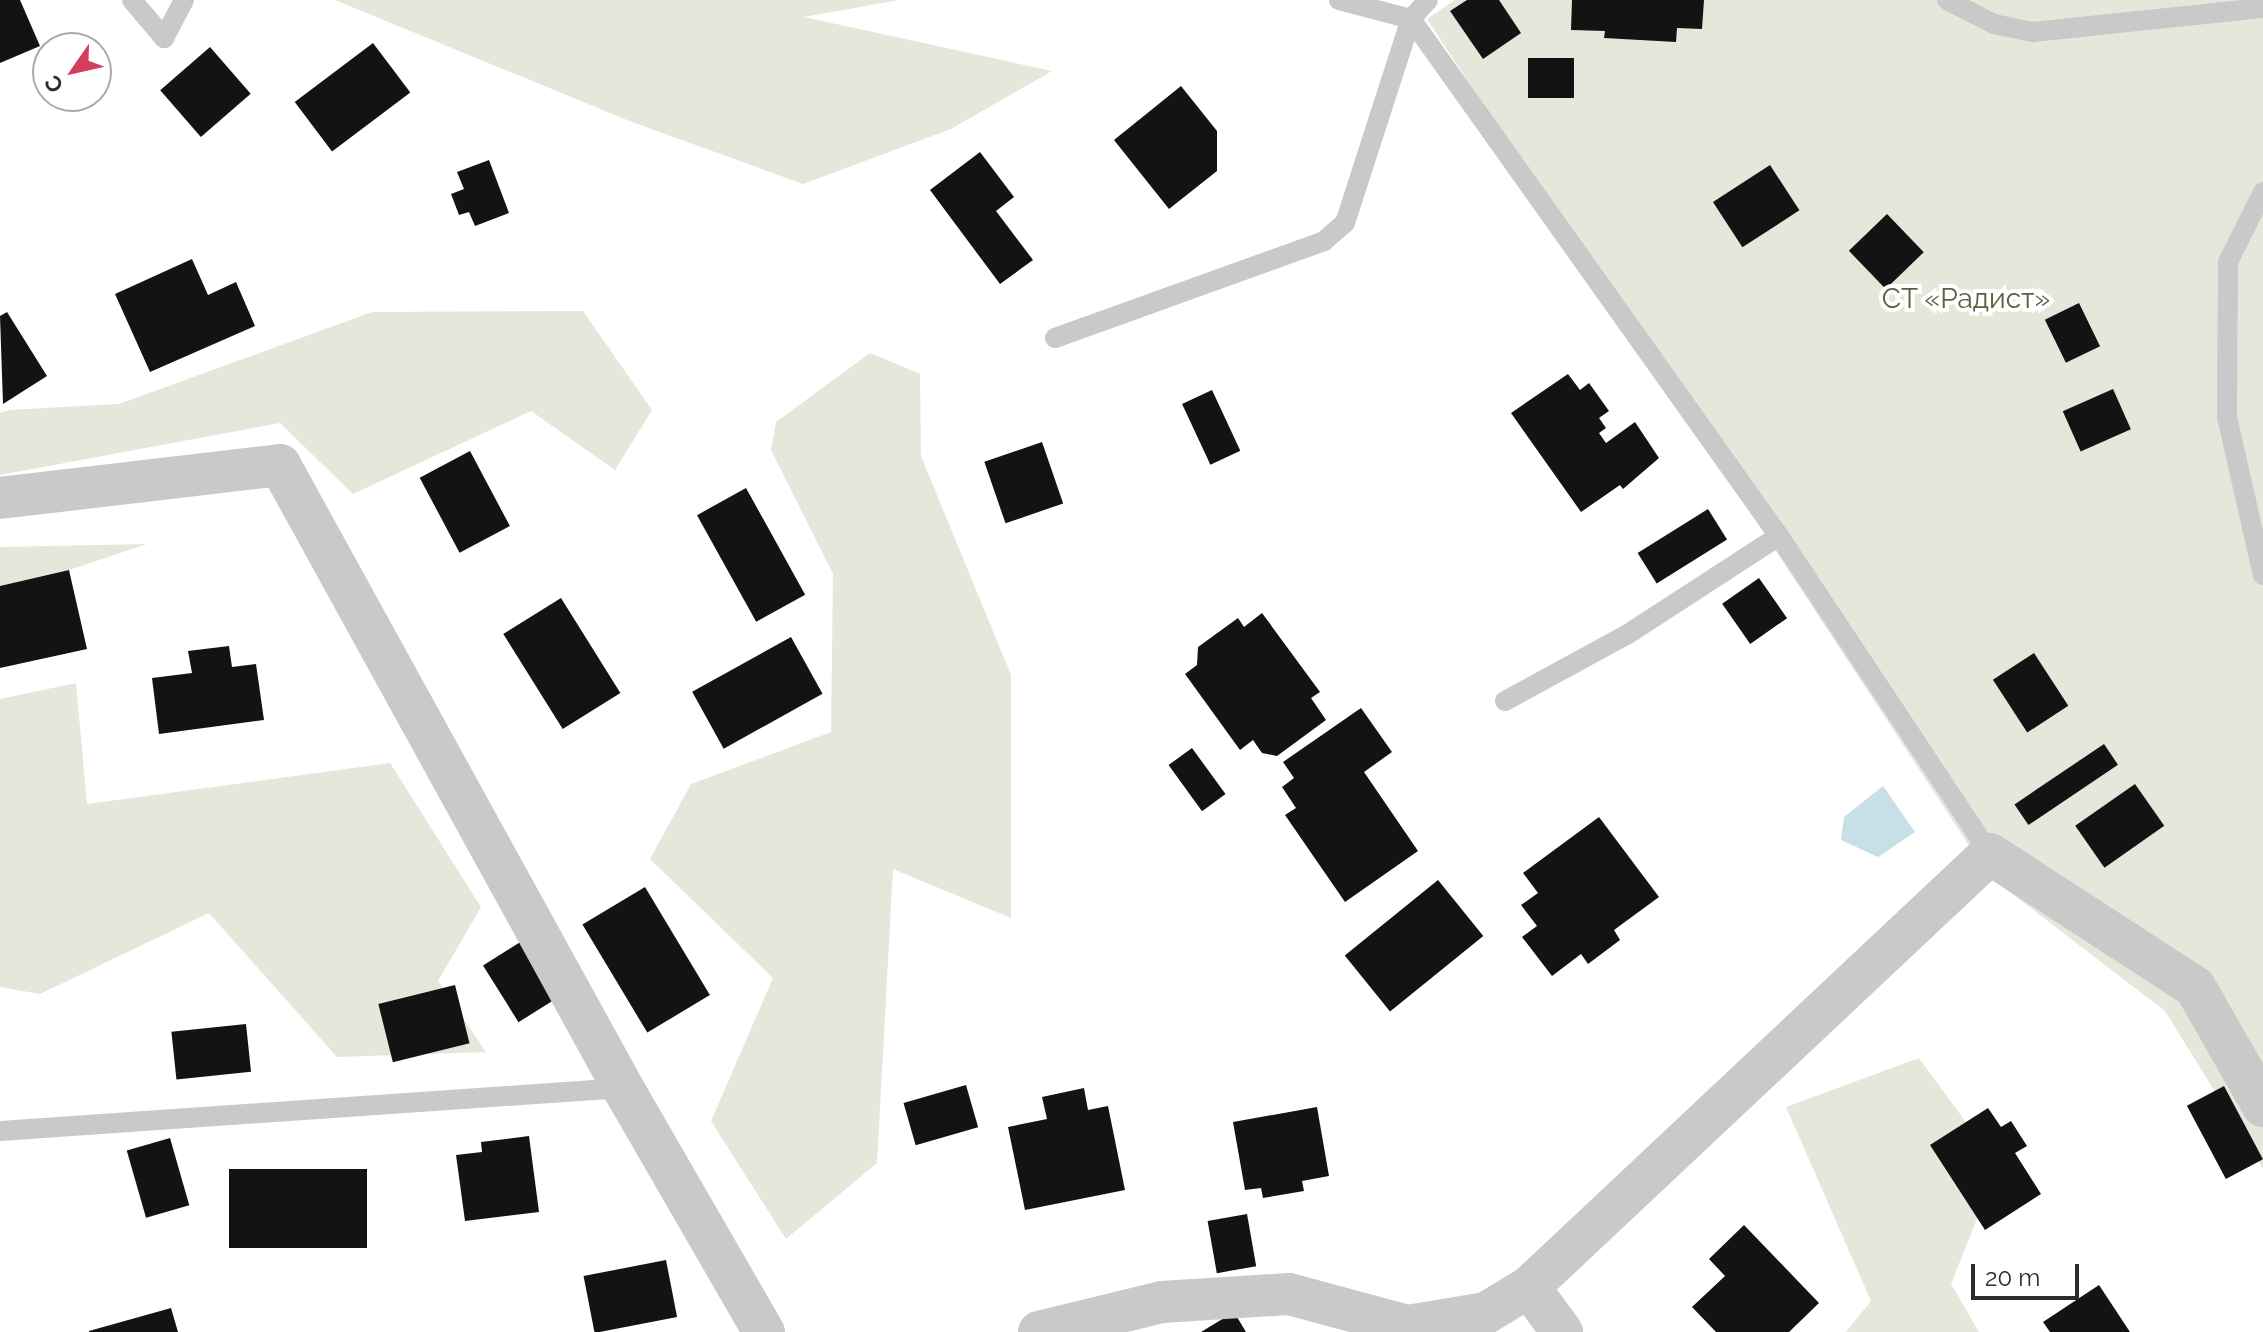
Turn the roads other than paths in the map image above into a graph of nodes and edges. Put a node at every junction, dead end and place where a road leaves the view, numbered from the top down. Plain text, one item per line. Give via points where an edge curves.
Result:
1 (132, 0) edge
2 (184, 0) edge
3 (1339, 0) edge
4 (1428, 0) edge
5 (1947, 0) edge
6 (2263, 8) edge
7 (1411, 19) junction
8 (2263, 192) edge
9 (1055, 338) dead end
10 (0, 498) edge
11 (1779, 536) junction
12 (2263, 575) edge
13 (1505, 701) dead end
14 (1990, 854) junction
15 (623, 1088) junction
16 (2263, 1106) edge
17 (0, 1131) edge
18 (1529, 1287) junction
19 (764, 1332) edge
20 (1039, 1332) edge
21 (1562, 1332) edge

1 - 2 lane via 164,38
3 - 7 lane
4 - 7 lane
5 - 6 lane via 1994,24 2033,32
7 - 9 lane via 1345,223 1324,241
7 - 11 lane
8 - 12 lane via 2228,262 2227,417
10 - 15 street via 280,465
11 - 13 lane via 1628,634
11 - 14 lane
14 - 16 street via 2195,987
14 - 18 street
15 - 17 lane
15 - 19 street
18 - 20 street via 1486,1313 1408,1326 1289,1294 1162,1302
18 - 21 street

